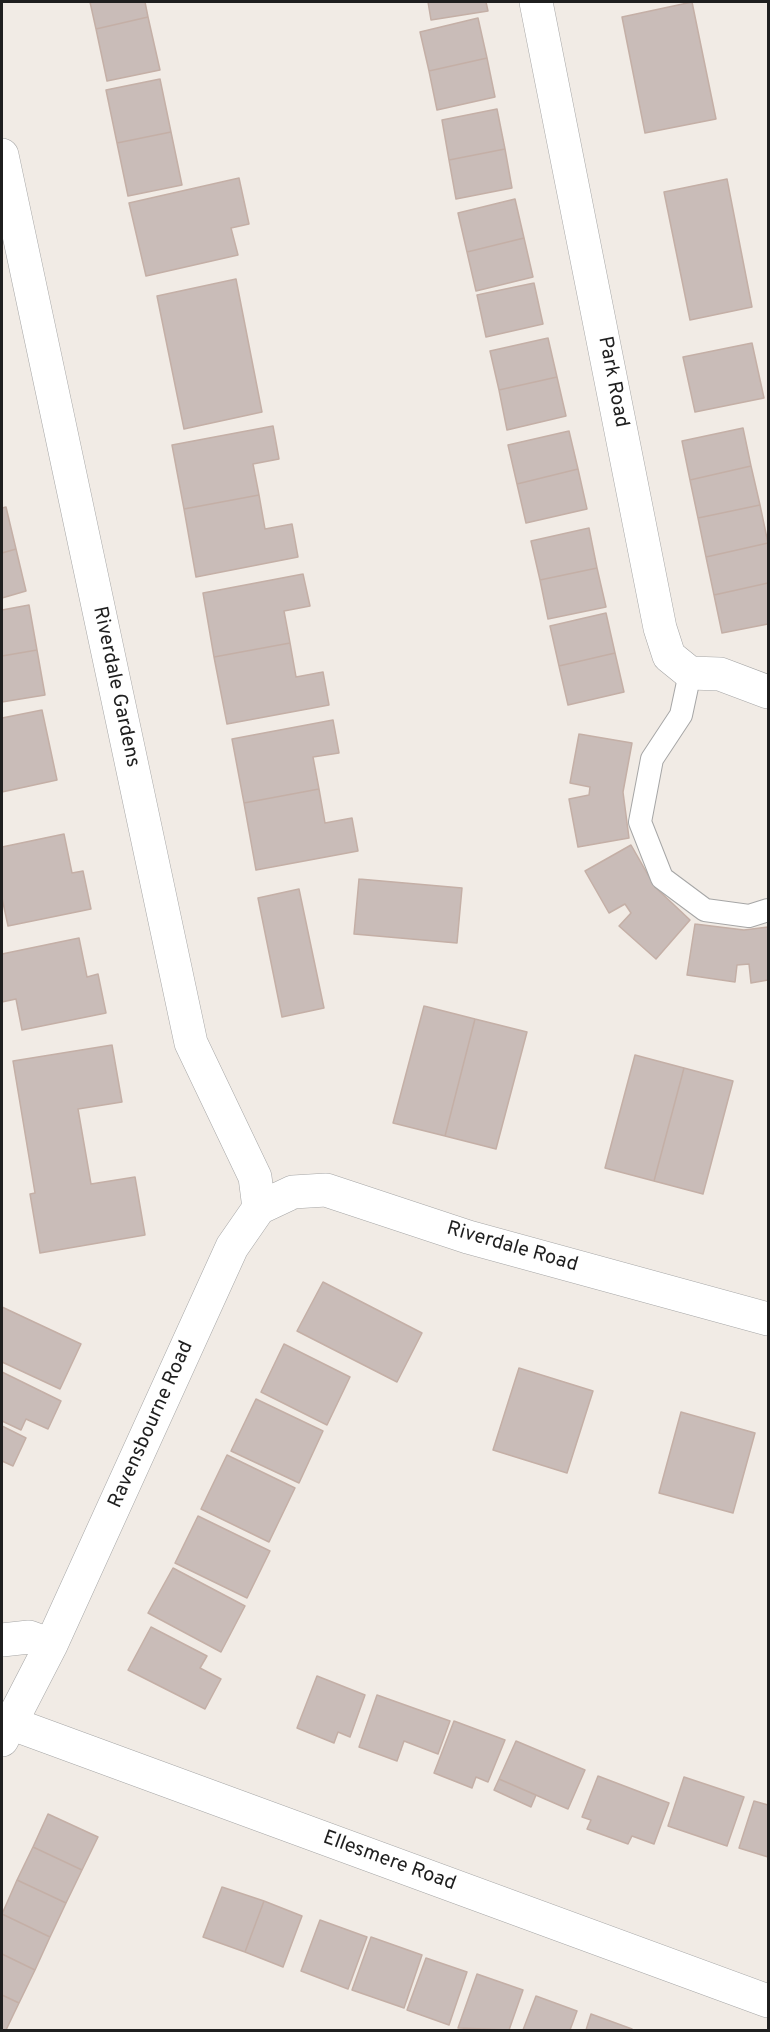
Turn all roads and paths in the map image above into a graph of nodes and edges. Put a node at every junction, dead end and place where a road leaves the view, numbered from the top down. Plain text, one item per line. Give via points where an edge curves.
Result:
1 (536, 2) edge
2 (2, 155) edge
3 (690, 673) junction
4 (768, 692) edge
5 (768, 910) edge
6 (259, 1208) junction
7 (768, 1319) edge
8 (2, 1640) edge
9 (51, 1646) junction
10 (6, 1731) edge
11 (768, 2001) edge

1 - 3 street, Park Road via 660,628 669,656
2 - 6 street, Riverdale Gardens via 191,1043 255,1177
3 - 4 street via 720,674
3 - 5 lane via 681,715 652,759 640,822 662,878 705,910 749,916
6 - 7 street, Riverdale Road via 293,1192 326,1190 468,1237
6 - 9 street, Ravensbourne Road via 232,1247
8 - 9 street via 28,1637
9 - 10 street, Ravensbourne Road
10 - 11 street, Ellesmere Road

